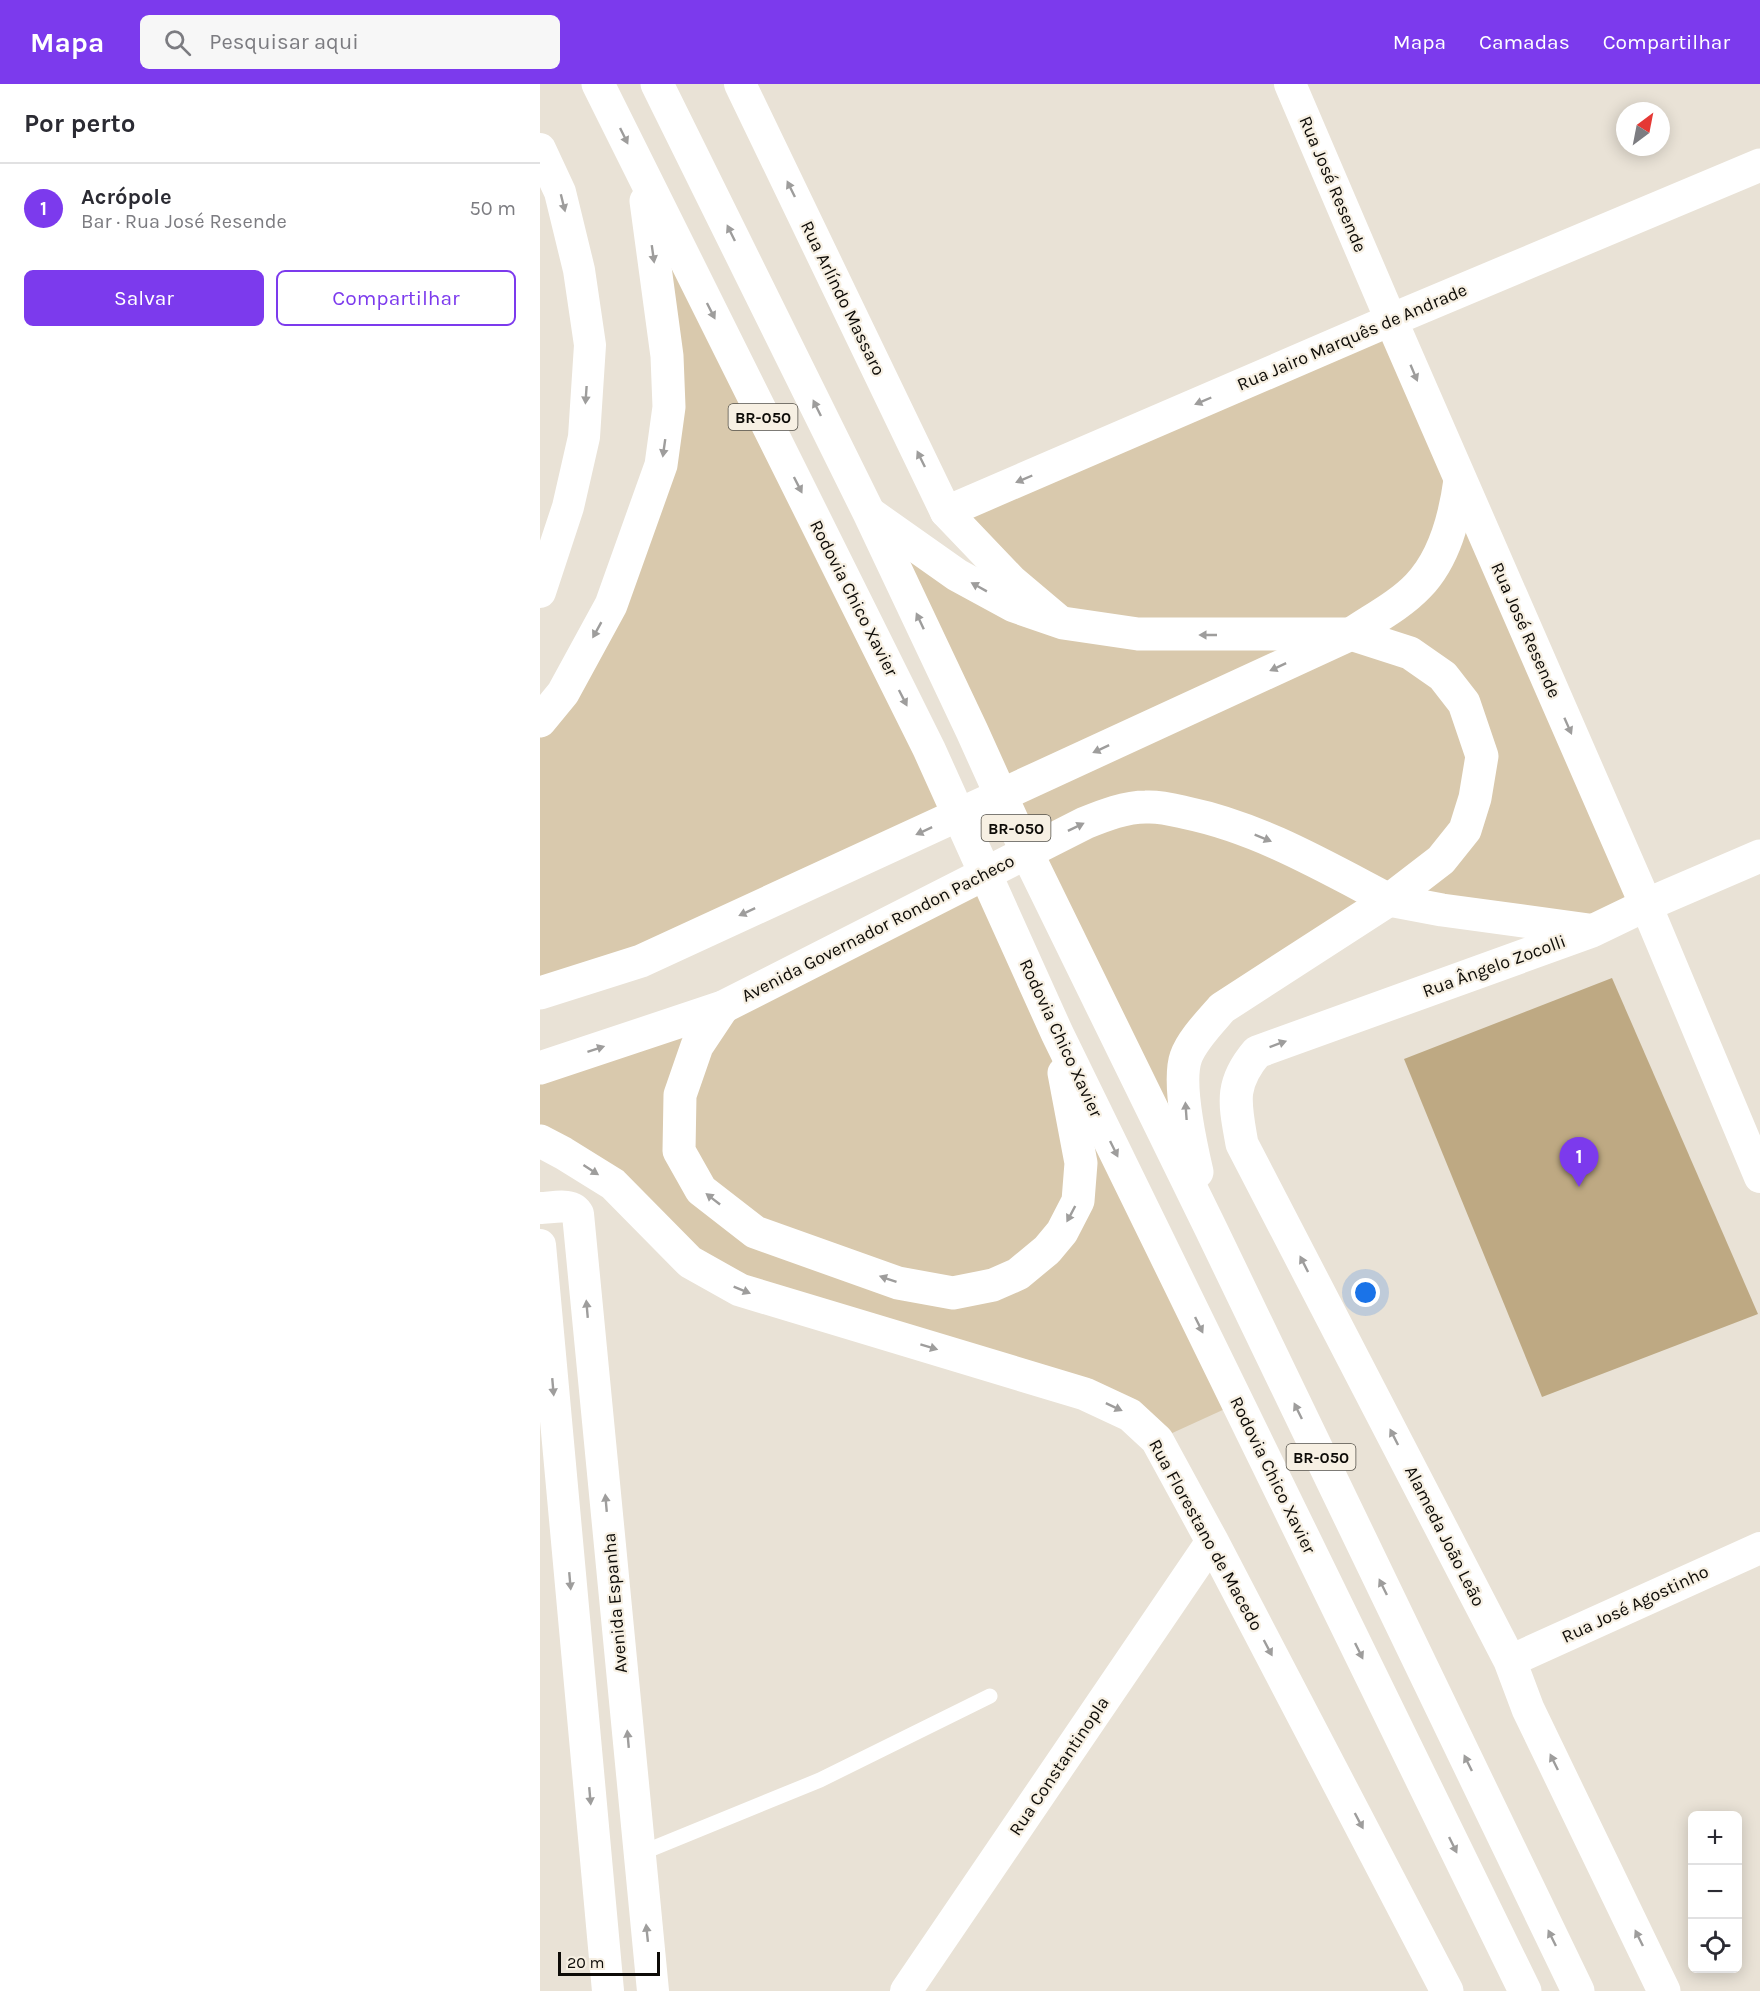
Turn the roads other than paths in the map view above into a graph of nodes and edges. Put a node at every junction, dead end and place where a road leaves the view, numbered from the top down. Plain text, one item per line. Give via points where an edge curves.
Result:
1 (598, 84) edge
2 (657, 84) edge
3 (740, 84) edge
4 (1290, 84) edge
5 (540, 150) edge
6 (1760, 165) edge
7 (643, 175) junction
8 (1391, 320) junction
9 (1460, 480) junction
10 (946, 512) junction
11 (869, 513) junction
12 (540, 592) edge
13 (1063, 623) junction
14 (1351, 634) junction
15 (540, 721) edge
16 (1760, 856) edge
17 (1389, 900) junction
18 (1646, 905) junction
19 (1592, 931) junction
20 (540, 993) edge
21 (723, 1007) junction
22 (1057, 1033) junction
23 (540, 1068) edge
24 (1237, 1082) joint
25 (540, 1141) edge
26 (1760, 1177) edge
27 (540, 1208) edge
28 (1211, 1229) junction
29 (540, 1245) edge
30 (1212, 1541) junction
31 (1760, 1548) edge
32 (1510, 1661) junction
33 (990, 1696) dead end
34 (639, 1854) junction
35 (644, 1895) junction
36 (599, 1898) junction
37 (608, 1991) edge
38 (653, 1991) edge
39 (906, 1991) edge
40 (1447, 1991) edge
41 (1525, 1991) edge
42 (1578, 1991) edge
43 (1664, 1991) edge

1 -> 7 main road, Rodovia Chico Xavier / BR-050
11 -> 2 main road, BR-050
10 -> 3 street, Rua Arlíndo Massaro
4 - 8 street, Rua José Resende
5 -> 12 street via 560,192 579,270 590,345 584,436 568,507
6 - 8 main road, Rua Jairo Marquês de Andrade
7 -> 15 main road via 667,356 669,407 661,465 611,605 563,693
7 -> 22 main road, Rodovia Chico Xavier / BR-050 via 929,749
8 -> 9 main road, Rua José Resende
8 -> 10 street, Rua Jairo Marquês de Andrade
9 - 14 main road via 1449,533 1432,567 1419,585
9 -> 18 main road, Rua José Resende
10 - 13 street, Rua Arlíndo Massaro via 1012,581
13 -> 11 main road via 1014,606 957,575
28 -> 11 main road, BR-050
14 -> 13 main road via 1138,634
14 - 17 main road via 1410,653 1443,676 1464,703 1482,756 1465,831 1441,861
14 -> 20 main road via 641,961
16 - 18 main road, Rua Ângelo Zocolli
17 - 19 main road, Avenida Governador Rondon Pacheco
21 -> 17 main road, Avenida Governador Rondon Pacheco via 1113,812 1147,807 1212,818 1319,863
28 -> 17 main road via 1187,1130 1186,1057 1222,1008
18 - 19 main road, Rua Ângelo Zocolli
18 - 26 street, Rua José Resende
24 -> 19 main road, Rua Ângelo Zocolli via 1257,1052
22 -> 21 main road via 1081,1163 1078,1201 1062,1232 1018,1274 993,1285 953,1293 898,1283 755,1232 701,1190 679,1151 680,1095 698,1046
23 -> 21 main road, Avenida Governador Rondon Pacheco
22 -> 41 main road, Rodovia Chico Xavier / BR-050
32 -> 24 main road, Alameda João Leão via 1242,1144 1235,1107
25 -> 30 main road, Rua Florestano de Macedo via 612,1184 690,1262 740,1290 1084,1394 1130,1415 1157,1440
34 -> 27 street, Avenida Espanha via 578,1214 572,1207
42 -> 28 main road, BR-050
29 -> 36 street
30 - 39 street, Rua Constantinopla
30 -> 40 main road, Rua Florestano de Macedo
31 - 32 street, Rua José Agostinho
43 -> 32 main road, Alameda João Leão via 1528,1709
33 - 34 lane via 820,1780
34 - 35 street, Avenida Espanha
35 - 36 street
38 -> 35 street, Avenida Espanha
36 - 37 street

